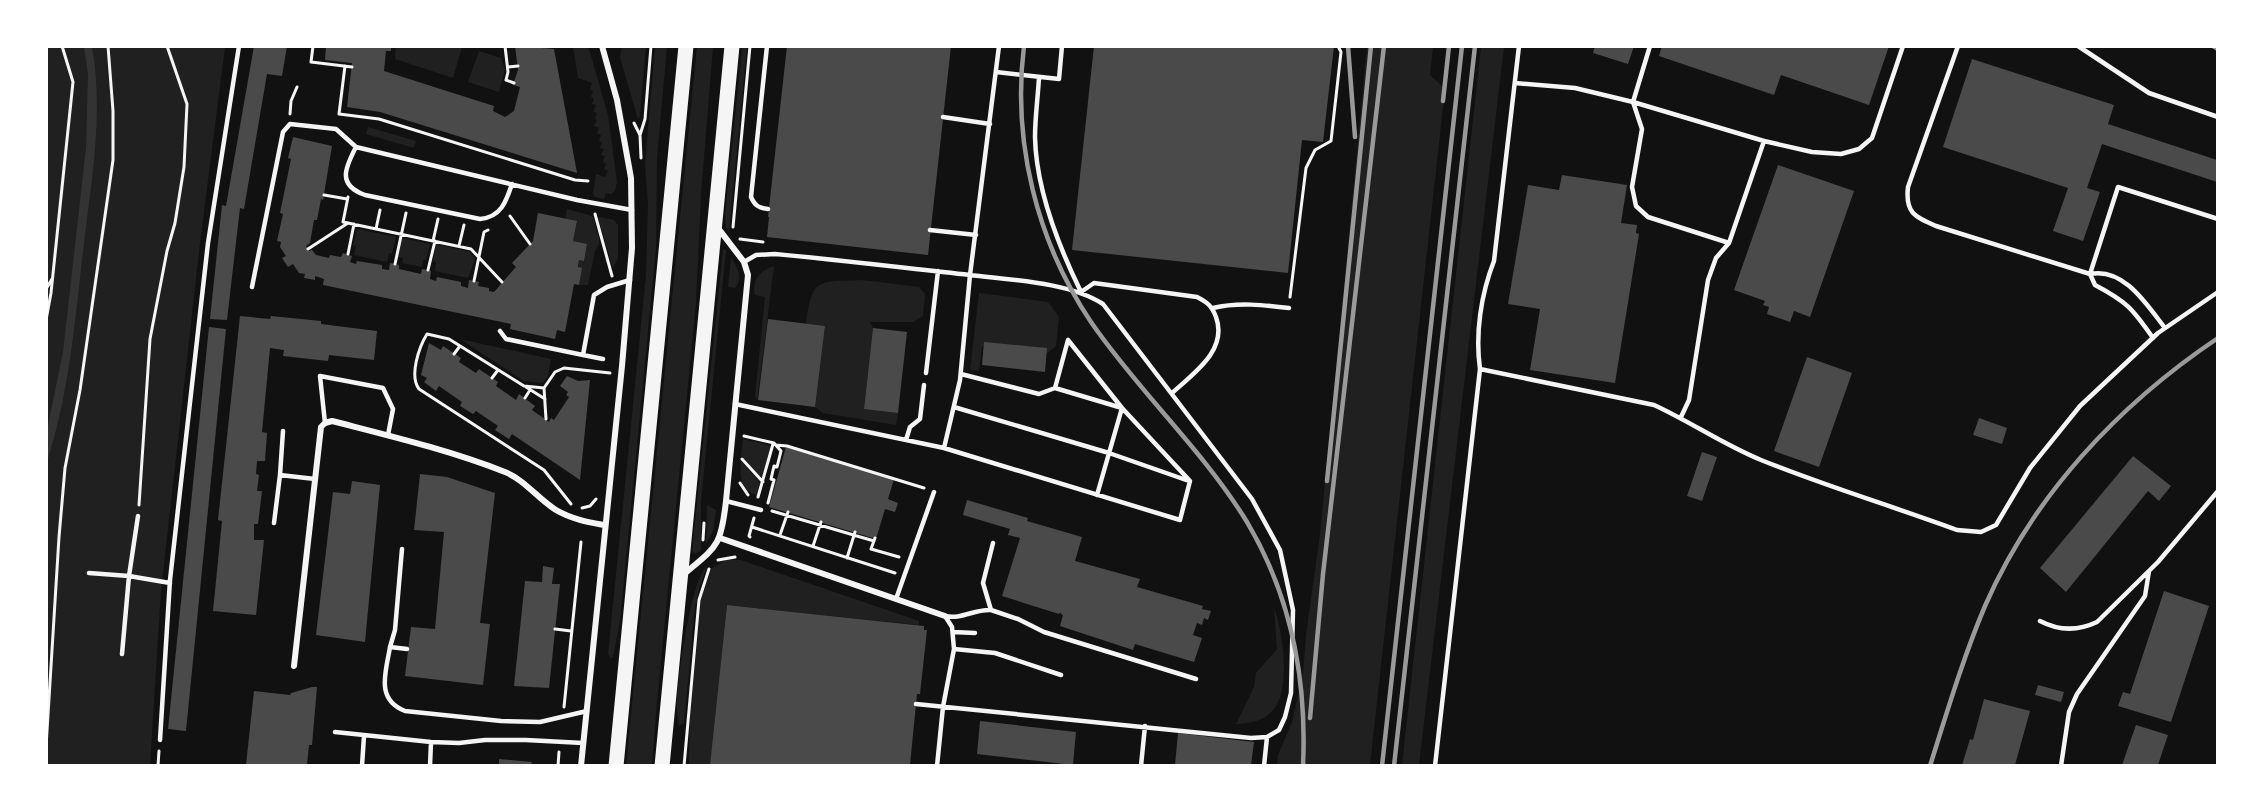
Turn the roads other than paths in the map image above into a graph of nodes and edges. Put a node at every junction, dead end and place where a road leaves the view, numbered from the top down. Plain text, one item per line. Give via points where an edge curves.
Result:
1 (239, 46) edge
2 (602, 46) edge
3 (686, 46) edge
4 (732, 46) edge
5 (767, 46) edge
6 (999, 46) edge
7 (1062, 46) edge
8 (1519, 46) edge
9 (1650, 46) edge
10 (1903, 46) edge
11 (1958, 46) edge
12 (2078, 46) edge
13 (996, 72) junction
14 (1040, 77) junction
15 (1515, 83) junction
16 (1633, 102) junction
17 (943, 117) dead end
18 (2217, 117) edge
19 (990, 124) junction
20 (1764, 141) junction
21 (356, 147) junction
22 (512, 184) junction
23 (768, 209) dead end
24 (632, 210) junction
25 (714, 217) junction
26 (2217, 219) edge
27 (930, 230) dead end
28 (976, 235) junction
29 (1729, 243) junction
30 (744, 262) junction
31 (938, 271) junction
32 (2090, 274) junction
33 (970, 275) junction
34 (630, 280) junction
35 (252, 287) dead end
36 (1081, 292) junction
37 (2217, 292) edge
38 (1213, 308) junction
39 (1289, 308) road end
40 (2165, 328) junction
41 (500, 331) dead end
42 (2153, 338) junction
43 (583, 355) junction
44 (603, 358) dead end
45 (1479, 369) junction
46 (926, 373) dead end
47 (961, 374) junction
48 (924, 385) dead end
49 (1055, 388) junction
50 (1172, 393) junction
51 (735, 404) junction
52 (954, 407) junction
53 (1122, 408) junction
54 (1681, 417) junction
55 (325, 423) junction
56 (284, 431) dead end
57 (388, 435) junction
58 (906, 440) junction
59 (944, 448) junction
60 (1109, 453) junction
61 (280, 475) junction
62 (315, 479) junction
63 (1190, 481) junction
64 (2217, 491) edge
65 (934, 492) road end
66 (1097, 495) junction
67 (726, 501) junction
68 (761, 510) dead end
69 (138, 516) road end
70 (274, 523) dead end
71 (604, 525) junction
72 (720, 538) junction
73 (993, 543) dead end
74 (402, 549) dead end
75 (2150, 571) junction
76 (89, 573) dead end
77 (129, 576) junction
78 (680, 577) junction
79 (170, 583) junction
80 (896, 599) junction
81 (991, 610) junction
82 (945, 616) junction
83 (2040, 621) dead end
84 (953, 632) junction
85 (975, 633) dead end
86 (390, 647) junction
87 (407, 649) dead end
88 (954, 649) junction
89 (122, 654) dead end
90 (294, 666) dead end
91 (1061, 675) dead end
92 (1196, 679) dead end
93 (916, 704) dead end
94 (943, 707) junction
95 (587, 711) junction
96 (1145, 726) junction
97 (335, 732) dead end
98 (364, 736) junction
99 (1267, 737) junction
100 (160, 740) road end
101 (431, 742) junction
102 (584, 743) junction
103 (362, 765) edge
104 (430, 765) edge
105 (581, 765) edge
106 (616, 765) edge
107 (662, 765) edge
108 (937, 765) edge
109 (1141, 765) edge
110 (1264, 765) edge
111 (1436, 765) edge
112 (2061, 765) edge

1 - 79 lane via 208,243
2 - 24 street via 626,144
3 - 106 main road
4 - 25 main road
5 - 23 lane via 751,196 754,204
6 - 13 lane
7 - 14 lane via 1059,79
8 - 15 lane
9 - 16 lane
10 - 20 lane via 1872,138 1859,149 1841,154 1812,152
11 - 32 lane via 1908,187 1906,201 1911,211 1936,226
12 - 18 lane via 2149,93
13 - 14 lane
13 - 19 lane
14 - 36 lane via 1035,136 1038,168 1055,231
15 - 16 lane via 1575,88
15 - 45 lane via 1494,261 1485,283 1477,348
16 - 20 lane
16 - 29 lane via 1642,129 1632,187 1636,206 1648,217
17 - 19 lane
19 - 28 lane
20 - 29 lane
21 - 22 lane
21 - 22 lane via 346,172 347,182 352,191 365,195 480,219 499,211
21 - 35 lane via 336,129 290,124 283,132
22 - 24 lane
24 - 34 street
25 - 30 street via 720,233
25 - 78 main road
26 - 32 lane via 2118,187
27 - 28 lane
28 - 33 lane
29 - 54 lane via 1716,258 1708,280 1689,400
30 - 31 lane via 756,255 775,254
30 - 51 street via 748,280
31 - 33 lane
31 - 46 lane
32 - 40 lane via 2102,272 2122,281
32 - 42 lane via 2094,285 2132,309
33 - 36 lane
33 - 47 lane
34 - 43 lane via 594,295
34 - 71 street
36 - 38 lane via 1094,284 1197,297
36 - 50 lane via 1103,304
37 - 40 lane
38 - 39 lane via 1252,304
38 - 50 lane via 1219,341
40 - 42 lane
41 - 43 lane via 506,339
42 - 54 lane via 2080,406 2030,468 1996,525 1981,532 1957,530 1760,459
43 - 44 lane
45 - 54 lane via 1625,398
45 - 111 lane
47 - 49 lane via 1039,394
47 - 52 lane
48 - 58 lane via 920,419 910,427
49 - 53 lane
49 - 53 lane via 1068,340
50 - 99 lane via 1252,499 1280,550 1293,610 1291,693 1279,730
51 - 58 lane
51 - 67 street
52 - 59 lane
52 - 60 lane
53 - 60 lane
53 - 63 lane
55 - 57 street via 332,421
55 - 57 lane via 320,376 382,388 393,409
55 - 62 street via 321,427
56 - 61 lane
57 - 71 street via 508,473 555,510
58 - 59 lane
59 - 66 lane
60 - 63 lane
60 - 66 lane
61 - 62 lane
61 - 70 lane
62 - 90 street
63 - 66 lane via 1180,520
64 - 75 lane
65 - 80 lane
67 - 68 lane
67 - 72 street
69 - 77 lane
71 - 95 street
72 - 78 street via 711,551
72 - 80 street
73 - 81 lane via 983,583
74 - 86 lane
75 - 83 lane via 2104,616 2087,626 2060,629
75 - 112 lane via 2145,596 2069,711
76 - 77 lane
77 - 79 lane
77 - 89 lane
78 - 107 main road
79 - 100 lane
80 - 82 street
81 - 82 lane via 958,618
81 - 92 lane via 1044,632
82 - 84 lane
84 - 85 lane
84 - 88 lane
86 - 87 lane
86 - 95 lane via 385,692 391,704 405,711 540,722
88 - 91 lane via 995,653
88 - 94 lane
93 - 94 lane
94 - 96 lane
94 - 108 lane
95 - 102 street
96 - 99 lane
96 - 109 lane
97 - 98 lane
98 - 101 lane
98 - 103 lane
99 - 110 lane
101 - 102 lane
101 - 104 lane
102 - 105 street

